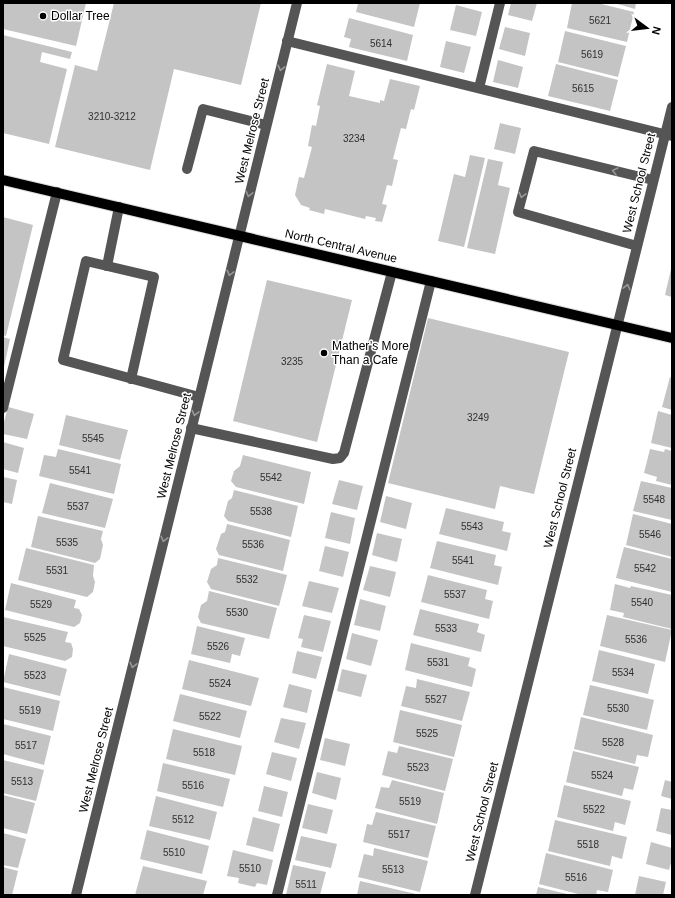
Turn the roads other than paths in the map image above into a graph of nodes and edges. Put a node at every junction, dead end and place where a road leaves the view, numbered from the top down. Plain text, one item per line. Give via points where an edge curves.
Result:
1 (297, 3) edge
2 (500, 3) edge
3 (287, 41) junction
4 (479, 88) junction
5 (672, 107) edge
6 (266, 126) junction
7 (669, 135) edge
8 (187, 169) dead end
9 (3, 180) edge
10 (653, 180) junction
11 (57, 192) junction
12 (119, 207) junction
13 (239, 235) junction
14 (637, 246) junction
15 (107, 266) junction
16 (392, 272) junction
17 (431, 281) junction
18 (617, 325) junction
19 (672, 338) edge
20 (131, 379) junction
21 (199, 397) junction
22 (3, 408) edge
23 (191, 428) junction
24 (76, 895) edge
25 (277, 895) edge
26 (475, 895) edge

1 - 3 street, West Melrose Street
2 - 4 street
3 - 4 street
3 -> 6 street, West Melrose Street
4 - 7 street
5 - 7 street, West School Street
6 - 8 street via 203,109
6 -> 13 street, West Melrose Street
7 - 10 street, West School Street
9 - 11 main road, North Central Avenue
10 - 14 street, West School Street
10 -> 14 street via 534,151 518,212
11 - 12 main road, North Central Avenue
11 - 22 street
12 - 13 main road, North Central Avenue
12 - 15 street
13 - 16 main road, North Central Avenue
13 -> 21 street, West Melrose Street
18 -> 14 street, West School Street
15 - 20 street via 154,277
15 - 20 street via 86,261 63,360
16 - 17 main road, North Central Avenue
16 - 23 street via 344,453 340,458 332,459
17 - 18 main road, North Central Avenue
17 - 25 street
18 - 19 main road, North Central Avenue
18 - 26 street, West School Street
20 - 21 street
21 -> 23 street, West Melrose Street
23 -> 24 street, West Melrose Street

